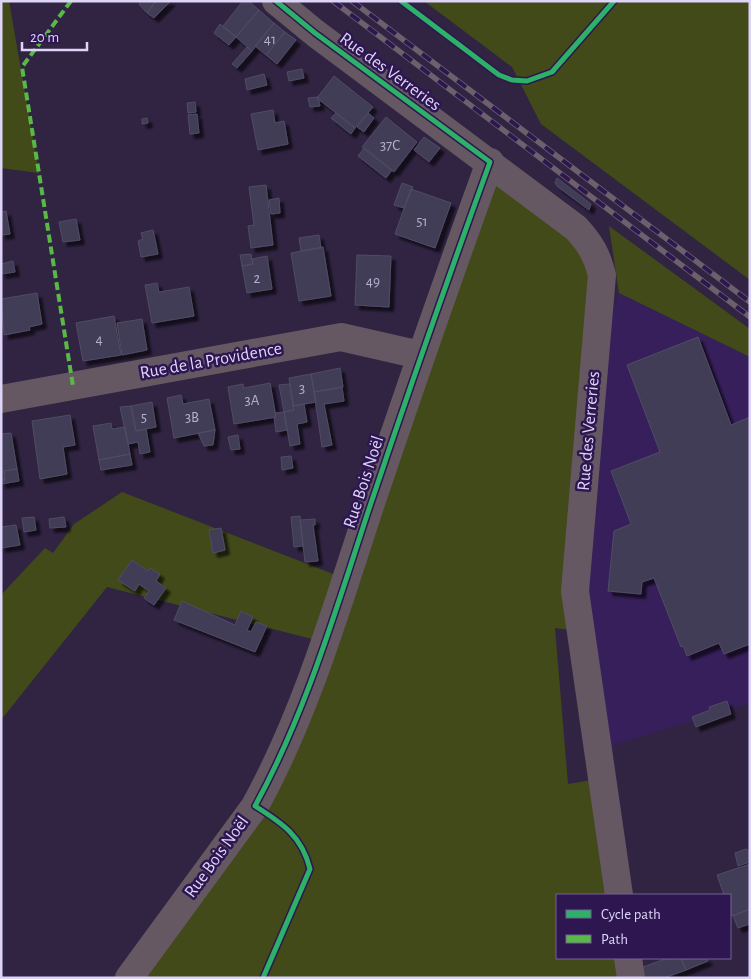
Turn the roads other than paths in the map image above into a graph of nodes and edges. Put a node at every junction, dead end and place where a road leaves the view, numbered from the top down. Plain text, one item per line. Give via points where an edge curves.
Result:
1 (276, 1) edge
2 (490, 162) junction
3 (420, 355) junction
4 (1, 398) edge
5 (619, 894) edge
6 (628, 959) edge
7 (129, 978) edge
8 (632, 978) edge

1 - 2 street, Rue des Verreries
2 - 3 street, Rue Bois Noël
2 - 5 street, Rue des Verreries via 576,228 591,244 602,275 575,591
3 - 4 street, Rue de la Providence via 340,337
3 - 7 street, Rue Bois Noël via 322,653 271,777 255,806
6 - 8 street

